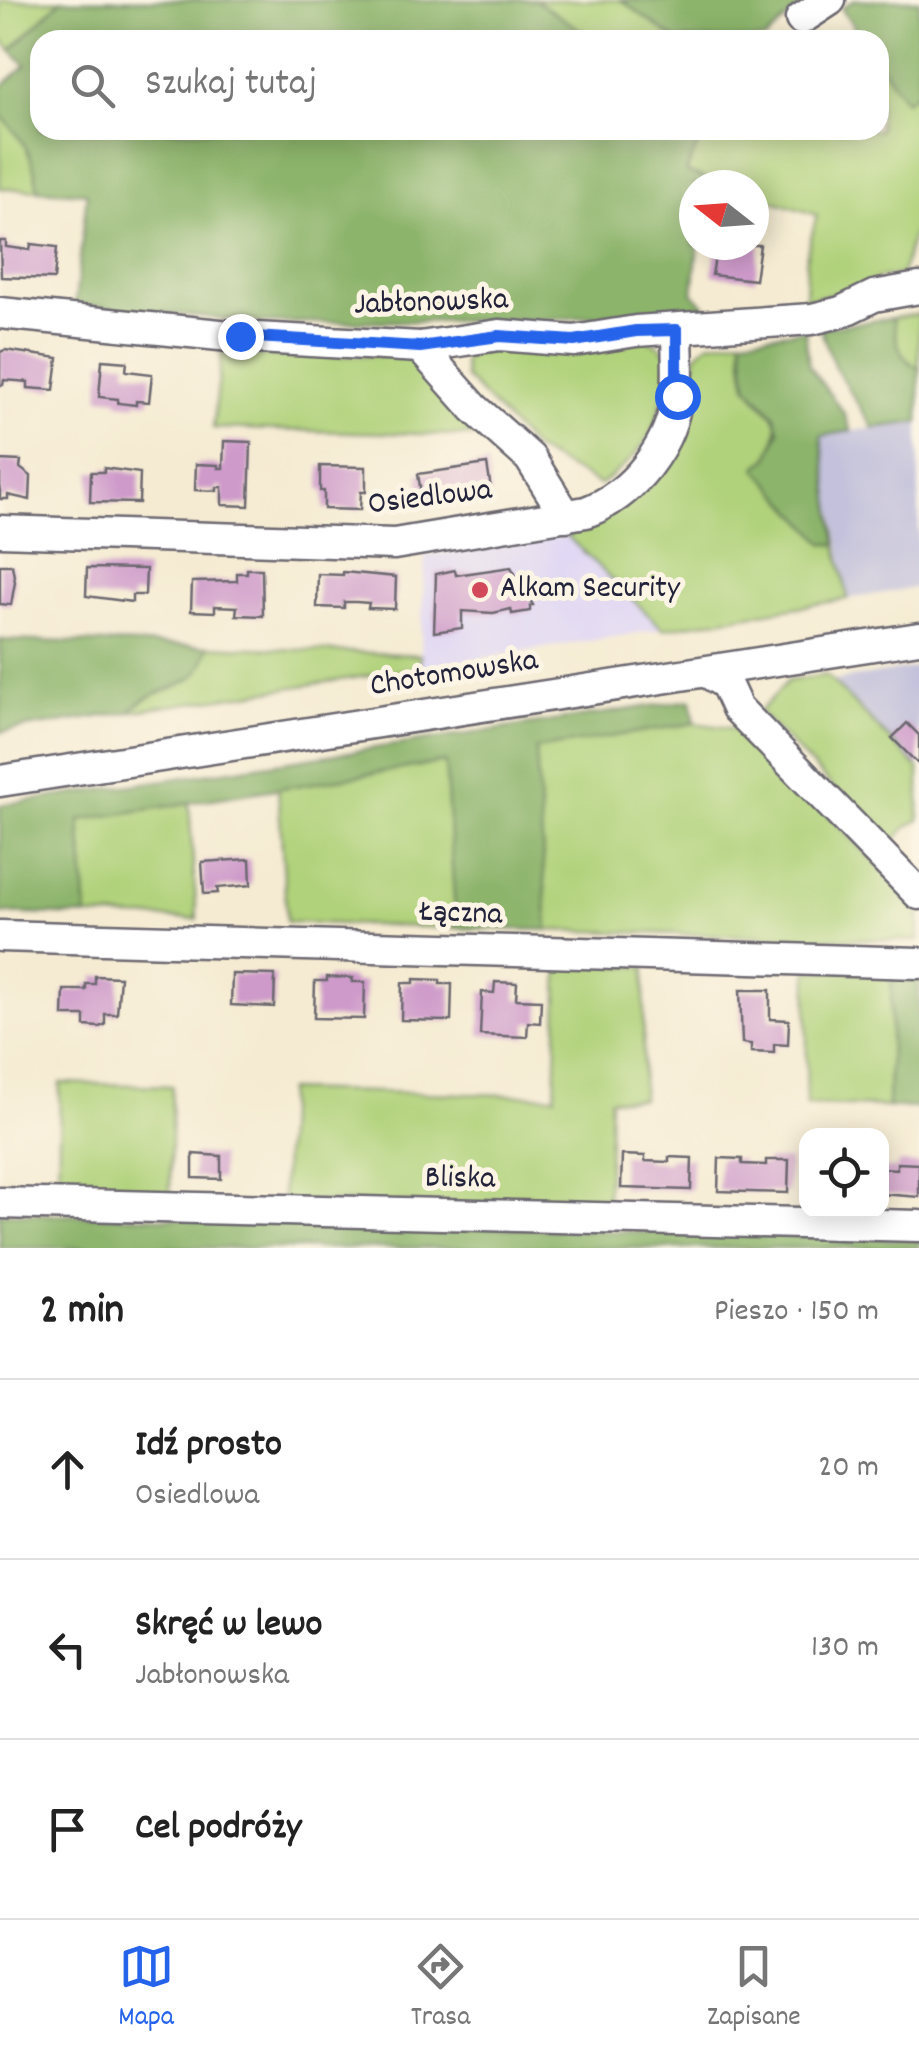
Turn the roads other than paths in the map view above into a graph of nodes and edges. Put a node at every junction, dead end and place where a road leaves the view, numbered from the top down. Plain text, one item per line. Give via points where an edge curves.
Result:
1 (830, 0) edge
2 (801, 20) dead end
3 (919, 288) edge
4 (0, 313) edge
5 (677, 330) junction
6 (420, 347) junction
7 (566, 516) junction
8 (0, 531) edge
9 (919, 638) edge
10 (708, 672) junction
11 (0, 781) edge
12 (919, 894) edge
13 (0, 936) edge
14 (919, 964) edge
15 (0, 1203) edge
16 (919, 1226) edge

1 - 2 street
3 - 5 street, Jabłonowska via 812,319
4 - 6 street, Jabłonowska
5 - 6 street, Jabłonowska via 574,341 499,336
5 - 7 street, Osiedlowa via 677,396 664,442 620,493 600,507
6 - 7 street via 530,458
7 - 8 street, Osiedlowa via 394,544
9 - 10 street, Chotomowska
10 - 11 street, Chotomowska
10 - 12 street
13 - 14 street, Łączna
15 - 16 street, Bliska

